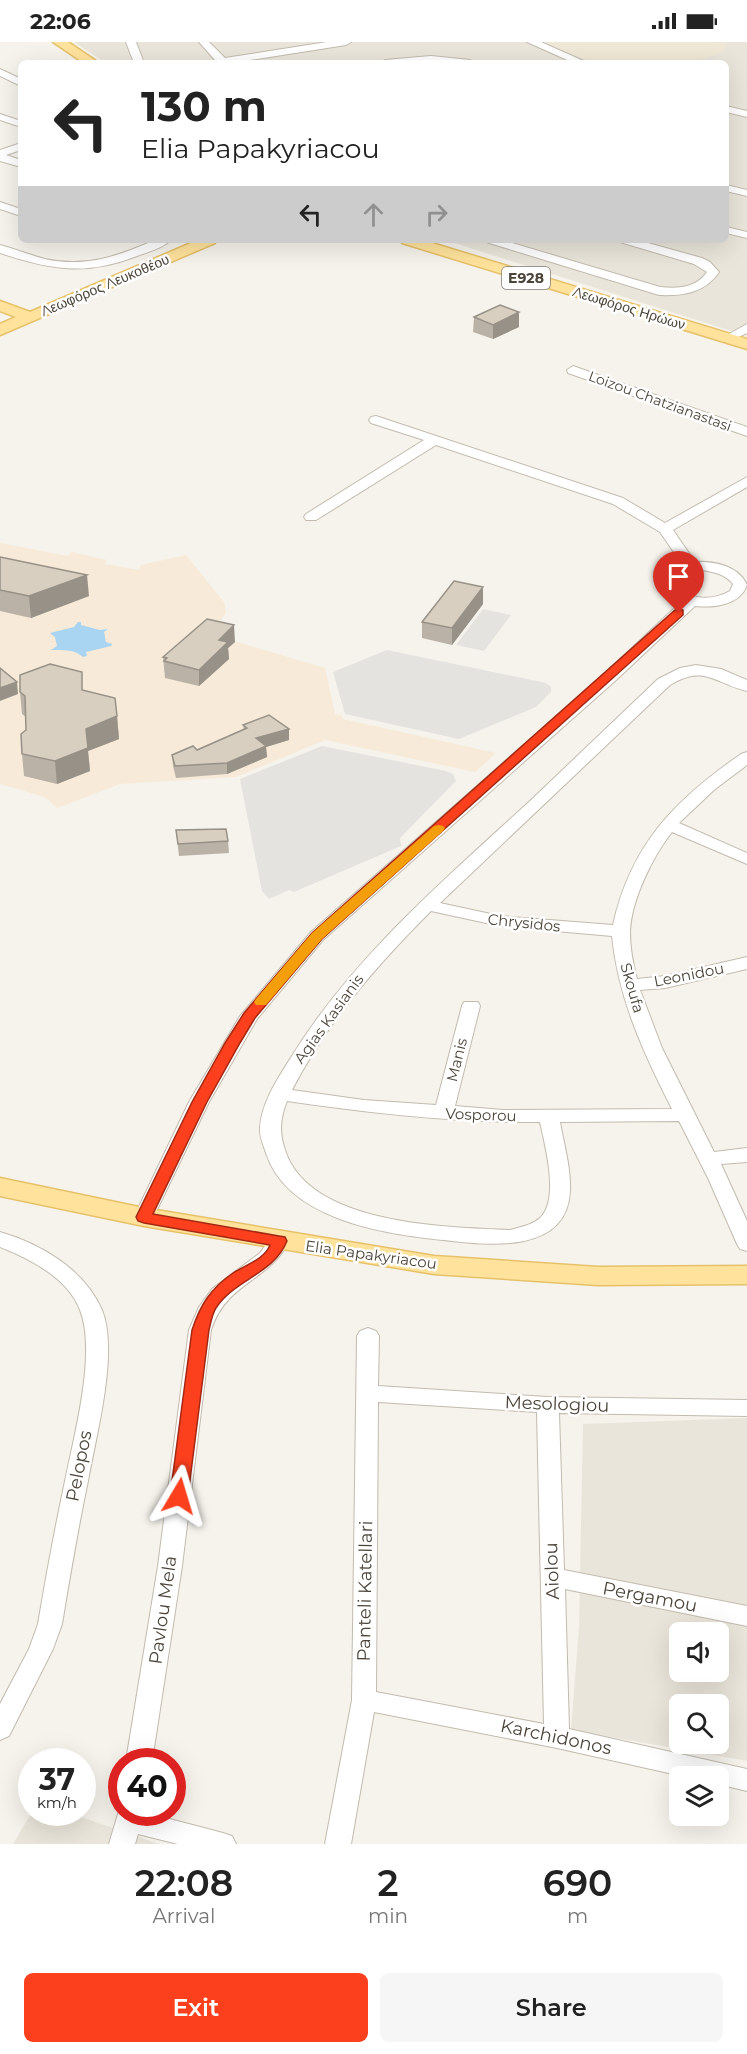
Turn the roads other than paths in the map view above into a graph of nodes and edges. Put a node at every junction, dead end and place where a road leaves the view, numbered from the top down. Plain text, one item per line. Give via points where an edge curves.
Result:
1 (59, 42) edge
2 (131, 42) edge
3 (204, 42) edge
4 (346, 42) edge
5 (532, 42) edge
6 (88, 60) edge
7 (138, 60) edge
8 (216, 60) edge
9 (230, 60) edge
10 (420, 60) edge
11 (441, 60) edge
12 (576, 60) edge
13 (0, 72) edge
14 (18, 81) edge
15 (729, 110) edge
16 (747, 114) edge
17 (0, 117) edge
18 (18, 123) edge
19 (18, 147) edge
20 (0, 155) edge
21 (18, 163) edge
22 (729, 189) edge
23 (747, 193) edge
24 (0, 205) edge
25 (18, 212) edge
26 (729, 231) edge
27 (747, 236) edge
28 (158, 243) edge
29 (203, 243) edge
30 (417, 243) edge
31 (500, 243) edge
32 (635, 243) edge
33 (0, 249) edge
34 (0, 306) edge
35 (30, 317) junction
36 (747, 328) edge
37 (0, 330) edge
38 (728, 338) junction
39 (747, 344) edge
40 (573, 370) dead end
41 (376, 420) dead end
42 (747, 432) edge
43 (434, 440) junction
44 (747, 481) edge
45 (311, 517) dead end
46 (665, 529) junction
47 (690, 566) junction
48 (742, 595) edge
49 (692, 601) junction
50 (747, 686) edge
51 (747, 757) edge
52 (668, 824) junction
53 (747, 859) edge
54 (429, 905) junction
55 (621, 931) junction
56 (747, 963) edge
57 (630, 985) junction
58 (471, 1006) dead end
59 (279, 1094) junction
60 (444, 1113) junction
61 (685, 1115) junction
62 (549, 1117) junction
63 (747, 1155) edge
64 (708, 1160) junction
65 (0, 1187) edge
66 (144, 1217) junction
67 (0, 1239) edge
68 (279, 1241) junction
69 (747, 1244) edge
70 (747, 1275) edge
71 (369, 1336) dead end
72 (368, 1394) junction
73 (548, 1405) junction
74 (747, 1408) edge
75 (552, 1577) junction
76 (747, 1616) edge
77 (364, 1700) junction
78 (7, 1704) edge
79 (0, 1729) edge
80 (557, 1737) junction
81 (141, 1748) edge
82 (747, 1780) edge
83 (131, 1826) edge
84 (223, 1844) edge
85 (338, 1844) edge

1 - 6 main road
2 - 7 street
3 - 8 street
4 - 9 street
5 - 12 street
10 - 11 street
13 - 14 street
15 - 16 street
17 - 18 street
19 - 20 street
20 - 21 street
22 - 23 street
24 - 25 street
26 - 27 street
28 - 33 street via 123,259 89,267 52,265
29 - 35 main road, Λεωφόρος Λευκοθέου
30 - 38 main road, Λεωφόρος Ηρώων / E928
31 - 32 street via 659,291 693,288 713,272 698,261
34 - 35 main road
35 - 37 main road, Λεωφόρος Λευκοθέου
36 - 38 street
38 - 39 main road, Λεωφόρος Ηρώων / E928
40 - 42 street, Loizou Chatzianastasi
41 - 43 street
43 - 45 street
43 - 46 street via 618,501
44 - 46 street
46 - 47 street
47 - 48 street via 713,567 732,574
47 - 49 street via 673,572 666,582 673,593
48 - 49 street via 713,602
49 - 66 street via 317,936 249,1016 232,1043
50 - 54 street, Agias Kasianis via 699,669 673,675
51 - 52 street, Skoufa via 691,799
52 - 53 street
52 - 55 street, Skoufa via 638,871
54 - 55 street, Chrysidos via 478,918
54 - 59 street, Agias Kasianis via 340,1000
55 - 57 street, Skoufa
56 - 57 street, Leonidou via 665,982
57 - 61 street, Skoufa via 637,1011
58 - 60 street, Manis
59 - 60 street, Vosporou
59 - 62 street, Agias Kasianis via 270,1134 278,1160 297,1184 320,1202 352,1216 437,1234 521,1236 547,1223 559,1206 560,1195
60 - 62 street, Vosporou
61 - 62 street, Vosporou
61 - 64 street, Skoufa
63 - 64 street
64 - 69 street, Skoufa
65 - 66 main road, Elia Papakyriacou
66 - 68 main road, Elia Papakyriacou
67 - 78 street, Pelopos via 61,1269 82,1292 97,1330 92,1396 50,1624 41,1649
68 - 70 main road, Elia Papakyriacou via 434,1265 598,1276
68 - 81 street, Pavlou Mela via 266,1261 214,1299 200,1330
71 - 72 street, Panteli Katellari
72 - 73 street, Mesologiou
72 - 77 street, Panteli Katellari
73 - 74 street, Mesologiou
73 - 75 street, Aiolou
75 - 76 street, Pergamou
75 - 80 street, Aiolou
77 - 80 street, Karchidonos
77 - 85 street, Panteli Katellari
78 - 79 street, Pelopos
80 - 82 street, Karchidonos
83 - 84 street

